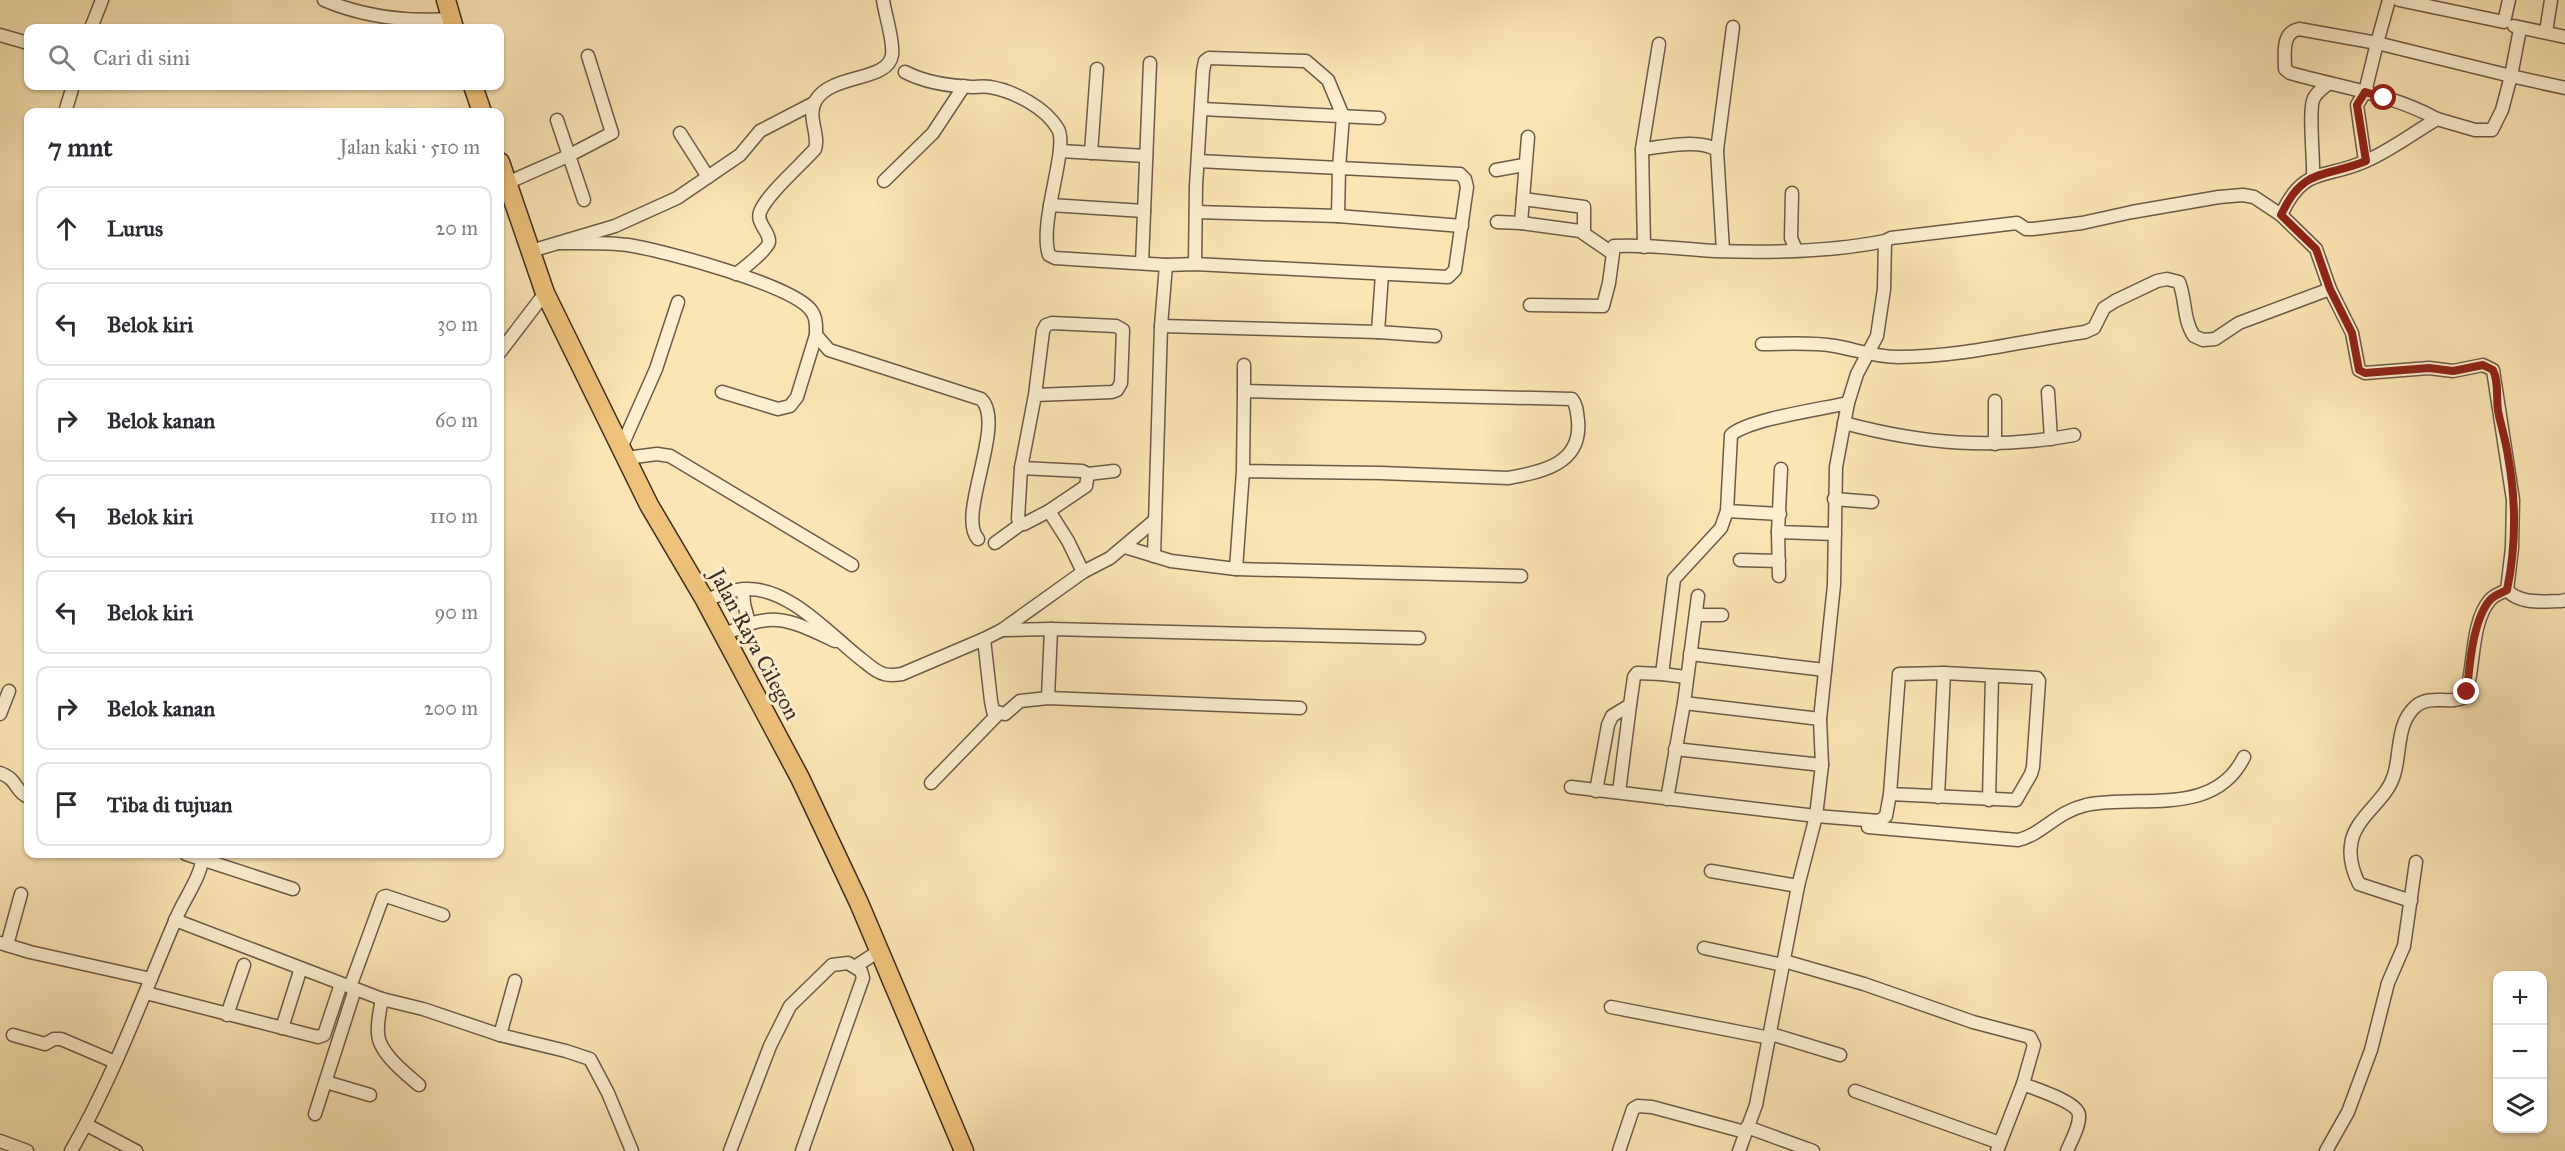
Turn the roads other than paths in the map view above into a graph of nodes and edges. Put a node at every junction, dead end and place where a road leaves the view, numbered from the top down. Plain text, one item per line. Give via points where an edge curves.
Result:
1 (102, 0) edge
2 (324, 0) edge
3 (447, 0) edge
4 (883, 0) edge
5 (2389, 0) edge
6 (2399, 0) edge
7 (2509, 0) edge
8 (2551, 0) edge
9 (2504, 22) junction
10 (93, 24) edge
11 (453, 24) edge
12 (1733, 27) dead end
13 (2520, 29) junction
14 (2546, 32) junction
15 (0, 36) edge
16 (2565, 37) edge
17 (24, 42) edge
18 (2377, 43) junction
19 (1659, 44) dead end
20 (588, 56) dead end
21 (1150, 63) dead end
22 (1097, 69) dead end
23 (905, 72) dead end
24 (2511, 76) junction
25 (2328, 84) junction
26 (963, 86) junction
27 (2565, 88) edge
28 (72, 90) edge
29 (474, 90) edge
30 (2365, 92) junction
31 (814, 103) junction
32 (66, 108) edge
33 (481, 108) edge
34 (1202, 109) junction
35 (1343, 116) junction
36 (1379, 118) dead end
37 (2437, 119) junction
38 (557, 120) dead end
39 (680, 133) dead end
40 (1528, 137) dead end
41 (1642, 149) junction
42 (1717, 150) junction
43 (1060, 151) junction
44 (1091, 153) junction
45 (568, 156) junction
46 (1146, 156) junction
47 (1198, 161) junction
48 (2366, 161) junction
49 (1524, 165) junction
50 (1339, 168) junction
51 (1496, 170) dead end
52 (504, 174) edge
53 (2313, 176) junction
54 (708, 177) junction
55 (884, 181) dead end
56 (507, 183) junction
57 (1792, 193) dead end
58 (1523, 199) junction
59 (584, 200) dead end
60 (1050, 205) junction
61 (1144, 211) junction
62 (1196, 212) junction
63 (2281, 215) junction
64 (1338, 216) junction
65 (1497, 222) dead end
66 (1521, 223) junction
67 (1462, 226) junction
68 (1584, 233) junction
69 (1885, 241) junction
70 (559, 243) junction
71 (1644, 247) junction
72 (1796, 250) junction
73 (531, 251) junction
74 (1723, 251) junction
75 (1612, 253) junction
76 (1142, 263) junction
77 (1195, 264) junction
78 (1166, 265) junction
79 (736, 274) junction
80 (1382, 274) junction
81 (2330, 289) junction
82 (545, 293) junction
83 (678, 302) dead end
84 (1530, 305) dead end
85 (1161, 326) junction
86 (1378, 332) junction
87 (816, 335) junction
88 (1435, 336) dead end
89 (1762, 344) dead end
90 (504, 347) edge
91 (1868, 355) junction
92 (1244, 365) dead end
93 (1244, 391) junction
94 (722, 392) dead end
95 (2048, 392) dead end
96 (1035, 395) junction
97 (1995, 401) dead end
98 (1848, 403) junction
99 (1844, 423) junction
100 (2074, 435) dead end
101 (2051, 439) junction
102 (1995, 444) junction
103 (623, 453) junction
104 (1021, 468) junction
105 (1781, 469) dead end
106 (1114, 471) dead end
107 (1243, 471) junction
108 (1088, 474) junction
109 (1834, 499) junction
110 (1872, 502) dead end
111 (1049, 511) junction
112 (1727, 511) junction
113 (1780, 514) junction
114 (1155, 520) junction
115 (1021, 524) junction
116 (1778, 532) junction
117 (1835, 534) junction
118 (978, 539) dead end
119 (995, 543) dead end
120 (1125, 547) junction
121 (1154, 556) junction
122 (1740, 560) dead end
123 (1779, 561) junction
124 (852, 566) dead end
125 (1236, 569) junction
126 (1083, 572) junction
127 (1521, 576) dead end
128 (1779, 576) dead end
129 (743, 589) junction
130 (2507, 590) junction
131 (1698, 596) dead end
132 (705, 600) junction
133 (2564, 602) edge
134 (1697, 615) junction
135 (1722, 615) dead end
136 (749, 623) junction
137 (1051, 629) junction
138 (1002, 630) junction
139 (722, 636) junction
140 (1419, 638) dead end
141 (984, 639) junction
142 (846, 647) junction
143 (1690, 654) junction
144 (1825, 670) junction
145 (1944, 673) junction
146 (1662, 674) junction
147 (1992, 676) junction
148 (1686, 677) junction
149 (9, 691) dead end
150 (1048, 698) junction
151 (1684, 703) junction
152 (1630, 705) junction
153 (1300, 708) dead end
154 (999, 713) junction
155 (0, 714) edge
156 (1820, 719) junction
157 (1675, 749) junction
158 (2244, 757) dead end
159 (1822, 765) junction
160 (0, 773) edge
161 (931, 783) dead end
162 (1571, 787) dead end
163 (1596, 791) junction
164 (1619, 792) junction
165 (1890, 794) junction
166 (24, 796) edge
167 (1938, 797) junction
168 (1667, 799) junction
169 (1989, 800) junction
170 (1814, 820) junction
171 (202, 858) edge
172 (208, 858) edge
173 (2416, 862) dead end
174 (1711, 871) dead end
175 (1798, 886) junction
176 (293, 889) dead end
177 (21, 894) dead end
178 (2411, 901) junction
179 (443, 915) dead end
180 (175, 921) junction
181 (4, 944) edge
182 (1704, 948) dead end
183 (879, 951) junction
184 (1783, 963) junction
185 (244, 965) dead end
186 (856, 966) junction
187 (300, 972) dead end
188 (151, 979) junction
189 (515, 981) dead end
190 (348, 987) junction
191 (146, 993) junction
192 (382, 999) junction
193 (1611, 1007) dead end
194 (227, 1015) junction
195 (282, 1028) junction
196 (13, 1035) dead end
197 (500, 1035) junction
198 (1771, 1036) junction
199 (1840, 1055) dead end
200 (115, 1062) junction
201 (326, 1082) junction
202 (2023, 1084) junction
203 (418, 1085) dead end
204 (1855, 1091) dead end
205 (369, 1095) dead end
206 (315, 1114) dead end
207 (87, 1125) junction
208 (1746, 1129) junction
209 (0, 1141) edge
210 (1998, 1147) edge
211 (27, 1151) edge
212 (71, 1151) edge
213 (136, 1151) edge
214 (632, 1151) edge
215 (730, 1151) edge
216 (802, 1151) edge
217 (964, 1151) edge
218 (1619, 1151) edge
219 (1738, 1151) edge
220 (1813, 1151) edge
221 (2067, 1151) edge
222 (2326, 1151) edge

1 - 10 street
2 - 11 street via 377,16
3 - 11 highway
4 - 31 street via 891,45 889,62 877,73 837,84 821,93
5 - 18 street
6 - 9 street
7 - 9 street
8 - 14 street
9 - 13 street
12 - 42 street
13 - 14 street
13 - 24 street
14 - 16 street
15 - 17 street
18 - 24 street
18 - 25 street via 2292,31 2284,48 2284,69
18 - 30 street
19 - 41 street
20 - 45 street via 612,133
21 - 46 street
22 - 44 street
23 - 26 street via 920,80
24 - 27 street
24 - 37 street via 2492,130 2475,130
25 - 30 street
25 - 53 street via 2317,93 2310,109
26 - 43 street via 1002,90 1039,109 1060,132
26 - 55 street via 933,133
28 - 32 street
29 - 33 highway
30 - 37 street via 2415,106
30 - 48 street via 2357,105
31 - 54 street via 760,131 740,155
31 - 79 street via 815,149 766,201 759,213 769,238 767,246
34 - 35 street
34 - 35 street via 1204,64 1209,58 1299,60 1310,62 1328,80
34 - 47 street
35 - 36 street
35 - 50 street
37 - 48 street
38 - 45 street
39 - 54 street
40 - 49 street
41 - 42 street via 1700,145
41 - 71 street
42 - 74 street
43 - 44 street
43 - 60 street
44 - 46 street
45 - 56 street
45 - 59 street
46 - 61 street
47 - 50 street
47 - 62 street
48 - 53 street
49 - 51 street
49 - 58 street
50 - 64 street
50 - 67 street via 1460,174 1467,187
52 - 56 highway, Jalan Raya Cilegon
53 - 63 street via 2293,193
54 - 70 street via 677,198 615,226
56 - 73 highway, Jalan Raya Cilegon
57 - 72 street via 1791,238
58 - 66 street
58 - 68 street via 1584,207
60 - 61 street
60 - 76 street via 1046,247 1049,255
61 - 76 street
62 - 64 street
62 - 77 street
63 - 69 street via 2254,197 2243,195 2028,230 2017,223
63 - 81 street via 2316,249
64 - 67 street
65 - 66 street
66 - 68 street
67 - 80 street via 1451,276
68 - 75 street
69 - 72 street
69 - 91 street via 1884,289 1877,336
70 - 73 street
70 - 79 street via 630,246
71 - 74 street
71 - 75 street via 1614,246
72 - 74 street
73 - 82 highway, Jalan Raya Cilegon
75 - 84 street via 1610,283 1603,306
76 - 78 street
77 - 78 street
77 - 80 street
78 - 85 street
79 - 87 street via 800,300 812,311
80 - 86 street
81 - 91 street via 2239,323 2215,339 2203,340 2190,331 2179,282 2167,279 2104,308 2094,328 2085,332 1944,354
81 - 130 street via 2352,333 2359,370 2365,373 2429,368 2453,371 2483,365 2493,370 2514,500
82 - 90 street
82 - 103 highway, Jalan Raya Cilegon
83 - 103 street
85 - 86 street
85 - 114 street
86 - 88 street
87 - 94 street via 797,397 790,406 778,409
87 - 118 street via 829,350 983,401 988,414 972,521
89 - 91 street via 1835,346
91 - 98 street
92 - 93 street
93 - 107 street
93 - 107 street via 1572,399 1579,435 1575,450 1563,459 1544,470 1508,478
95 - 101 street
96 - 96 street via 1046,325 1116,326 1124,330 1121,383 1117,390
96 - 104 street
97 - 102 street
98 - 99 street
98 - 112 street via 1736,430 1730,439
99 - 102 street via 1915,440
99 - 109 street
100 - 101 street
101 - 102 street
103 - 124 street via 670,456
103 - 132 highway, Jalan Raya Cilegon
104 - 108 street
104 - 115 street
105 - 113 street
106 - 108 street
107 - 125 street
108 - 111 street via 1086,486
109 - 110 street
109 - 117 street
111 - 115 street
111 - 126 street
112 - 113 street
112 - 146 street via 1721,528 1674,579
113 - 116 street
114 - 120 street
114 - 121 street
115 - 119 street
116 - 117 street
116 - 123 street
117 - 144 street
120 - 121 street
120 - 126 street
121 - 125 street
122 - 123 street
123 - 128 street
125 - 127 street
126 - 138 street
129 - 132 street
129 - 136 street
129 - 142 street via 782,597
130 - 133 street via 2525,600
130 - 178 street via 2491,599 2482,617 2465,697 2427,700 2415,707 2403,726 2389,787 2359,825 2351,843 2352,865 2359,885
131 - 134 street
132 - 139 highway, Jalan Raya Cilegon
134 - 135 street
134 - 143 street
136 - 139 street
136 - 142 street via 765,618 786,620
137 - 138 street
137 - 140 street
137 - 150 street
138 - 141 street
139 - 183 highway, Jalan Raya Cilegon via 800,778
141 - 142 street via 914,670 892,675 877,671
141 - 154 street via 993,711
143 - 144 street
143 - 148 street
144 - 156 street
145 - 147 street
145 - 165 street via 1898,675
145 - 167 street
146 - 148 street
146 - 152 street via 1637,673
147 - 169 street
147 - 169 street via 2034,676 2039,681 2031,774 2016,800
148 - 151 street
149 - 155 street
150 - 153 street
150 - 154 street via 1020,701 1005,714
151 - 156 street
151 - 157 street
152 - 163 street via 1610,720
152 - 164 street
154 - 161 street
156 - 159 street
157 - 159 street
157 - 168 street
158 - 170 street via 2228,782 2203,794 2087,805 2054,818 2031,837 2018,840
159 - 170 street
160 - 166 street via 15,780
162 - 163 street
163 - 164 street
164 - 168 street
165 - 167 street
165 - 170 street via 1884,819
167 - 169 street
168 - 170 street
170 - 175 street
171 - 180 street
172 - 176 street
173 - 178 street
174 - 175 street
175 - 184 street
177 - 181 street
178 - 222 street via 2404,946 2388,983 2371,1050 2348,1112
179 - 190 street via 383,897
180 - 188 street
180 - 190 street
181 - 188 street
182 - 184 street
183 - 186 street
183 - 217 highway, Jalan Raya Cilegon
184 - 198 street
184 - 202 street via 1864,984 1973,1022 2030,1037 2034,1045
185 - 194 street
186 - 215 street via 832,965 790,1006 770,1046
186 - 216 street via 863,978
187 - 195 street
188 - 191 street
189 - 197 street
190 - 192 street
190 - 195 street via 324,1035 312,1037
190 - 201 street
191 - 194 street
191 - 200 street
192 - 197 street
192 - 203 street via 377,1034 397,1066
193 - 198 street
194 - 195 street
196 - 200 street via 45,1044 61,1039
197 - 214 street via 590,1059 609,1093
198 - 199 street
198 - 208 street
200 - 207 street
201 - 205 street
201 - 206 street
202 - 210 street
202 - 221 street via 2078,1111
204 - 210 street
207 - 212 street
207 - 213 street
208 - 218 street via 1638,1106 1633,1109
208 - 219 street
208 - 220 street
209 - 211 street

